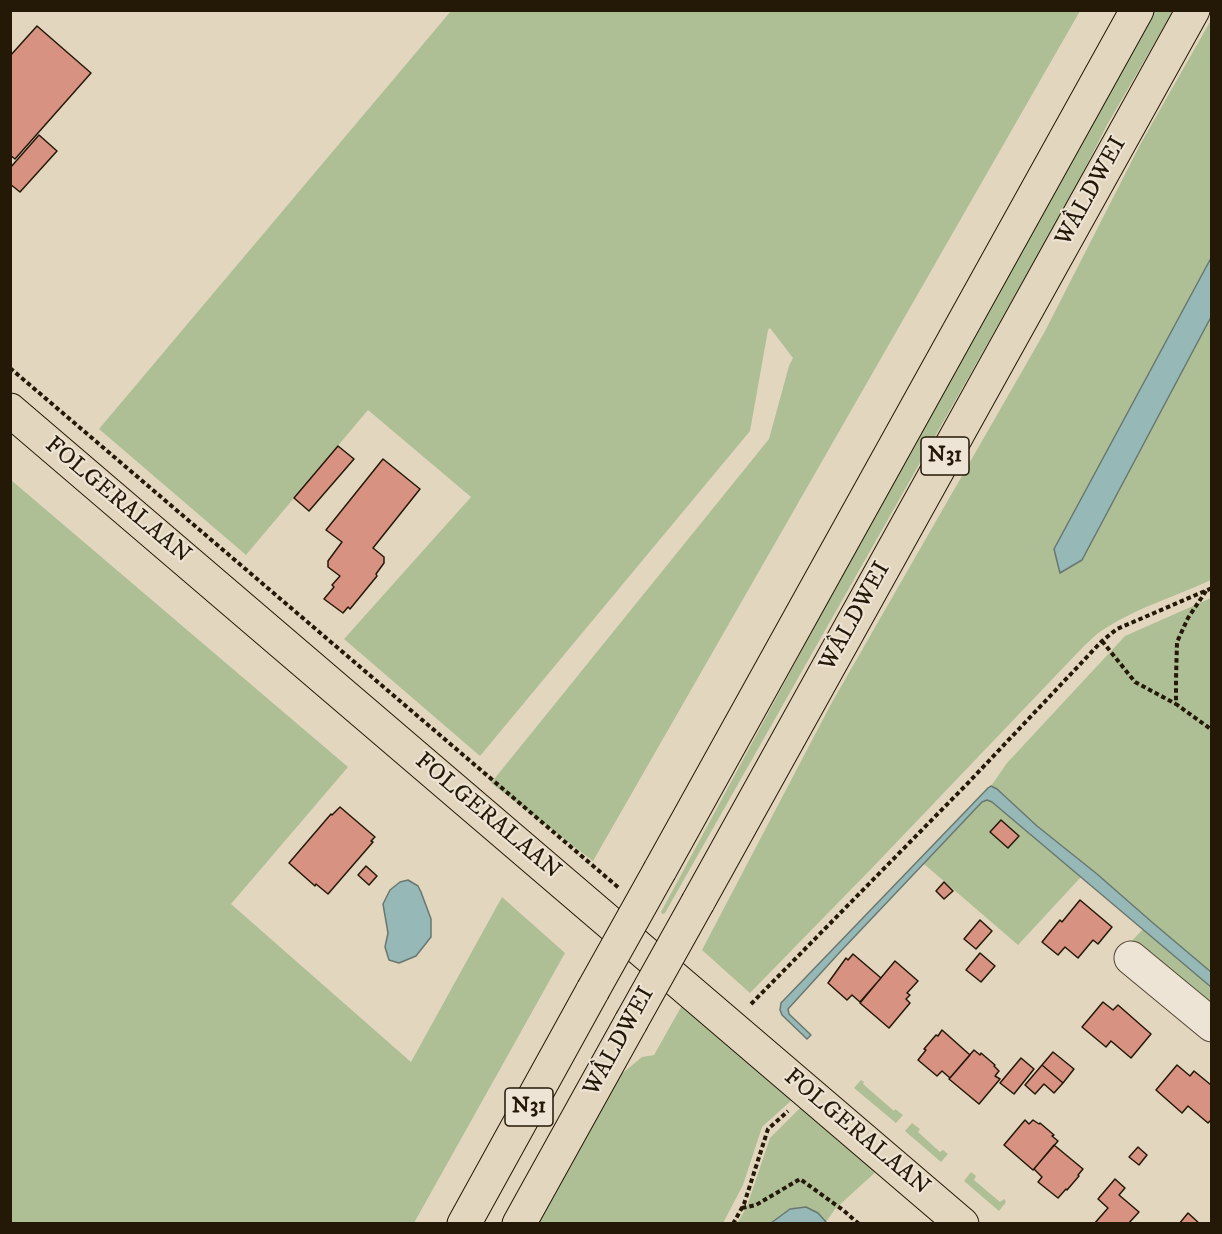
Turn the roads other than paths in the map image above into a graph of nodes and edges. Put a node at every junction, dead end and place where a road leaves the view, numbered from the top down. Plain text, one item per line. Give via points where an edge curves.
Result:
1 (1137, 10) edge
2 (1193, 10) edge
3 (10, 410) edge
4 (1131, 958) dead end
5 (1212, 1025) edge
6 (464, 1224) edge
7 (519, 1224) edge
8 (962, 1224) edge

1 - 6 main road, WÂLDWEI / N31, bridge
2 - 7 main road, WÂLDWEI / N31, bridge
3 - 8 main road, FOLGERALAAN
4 - 5 street

